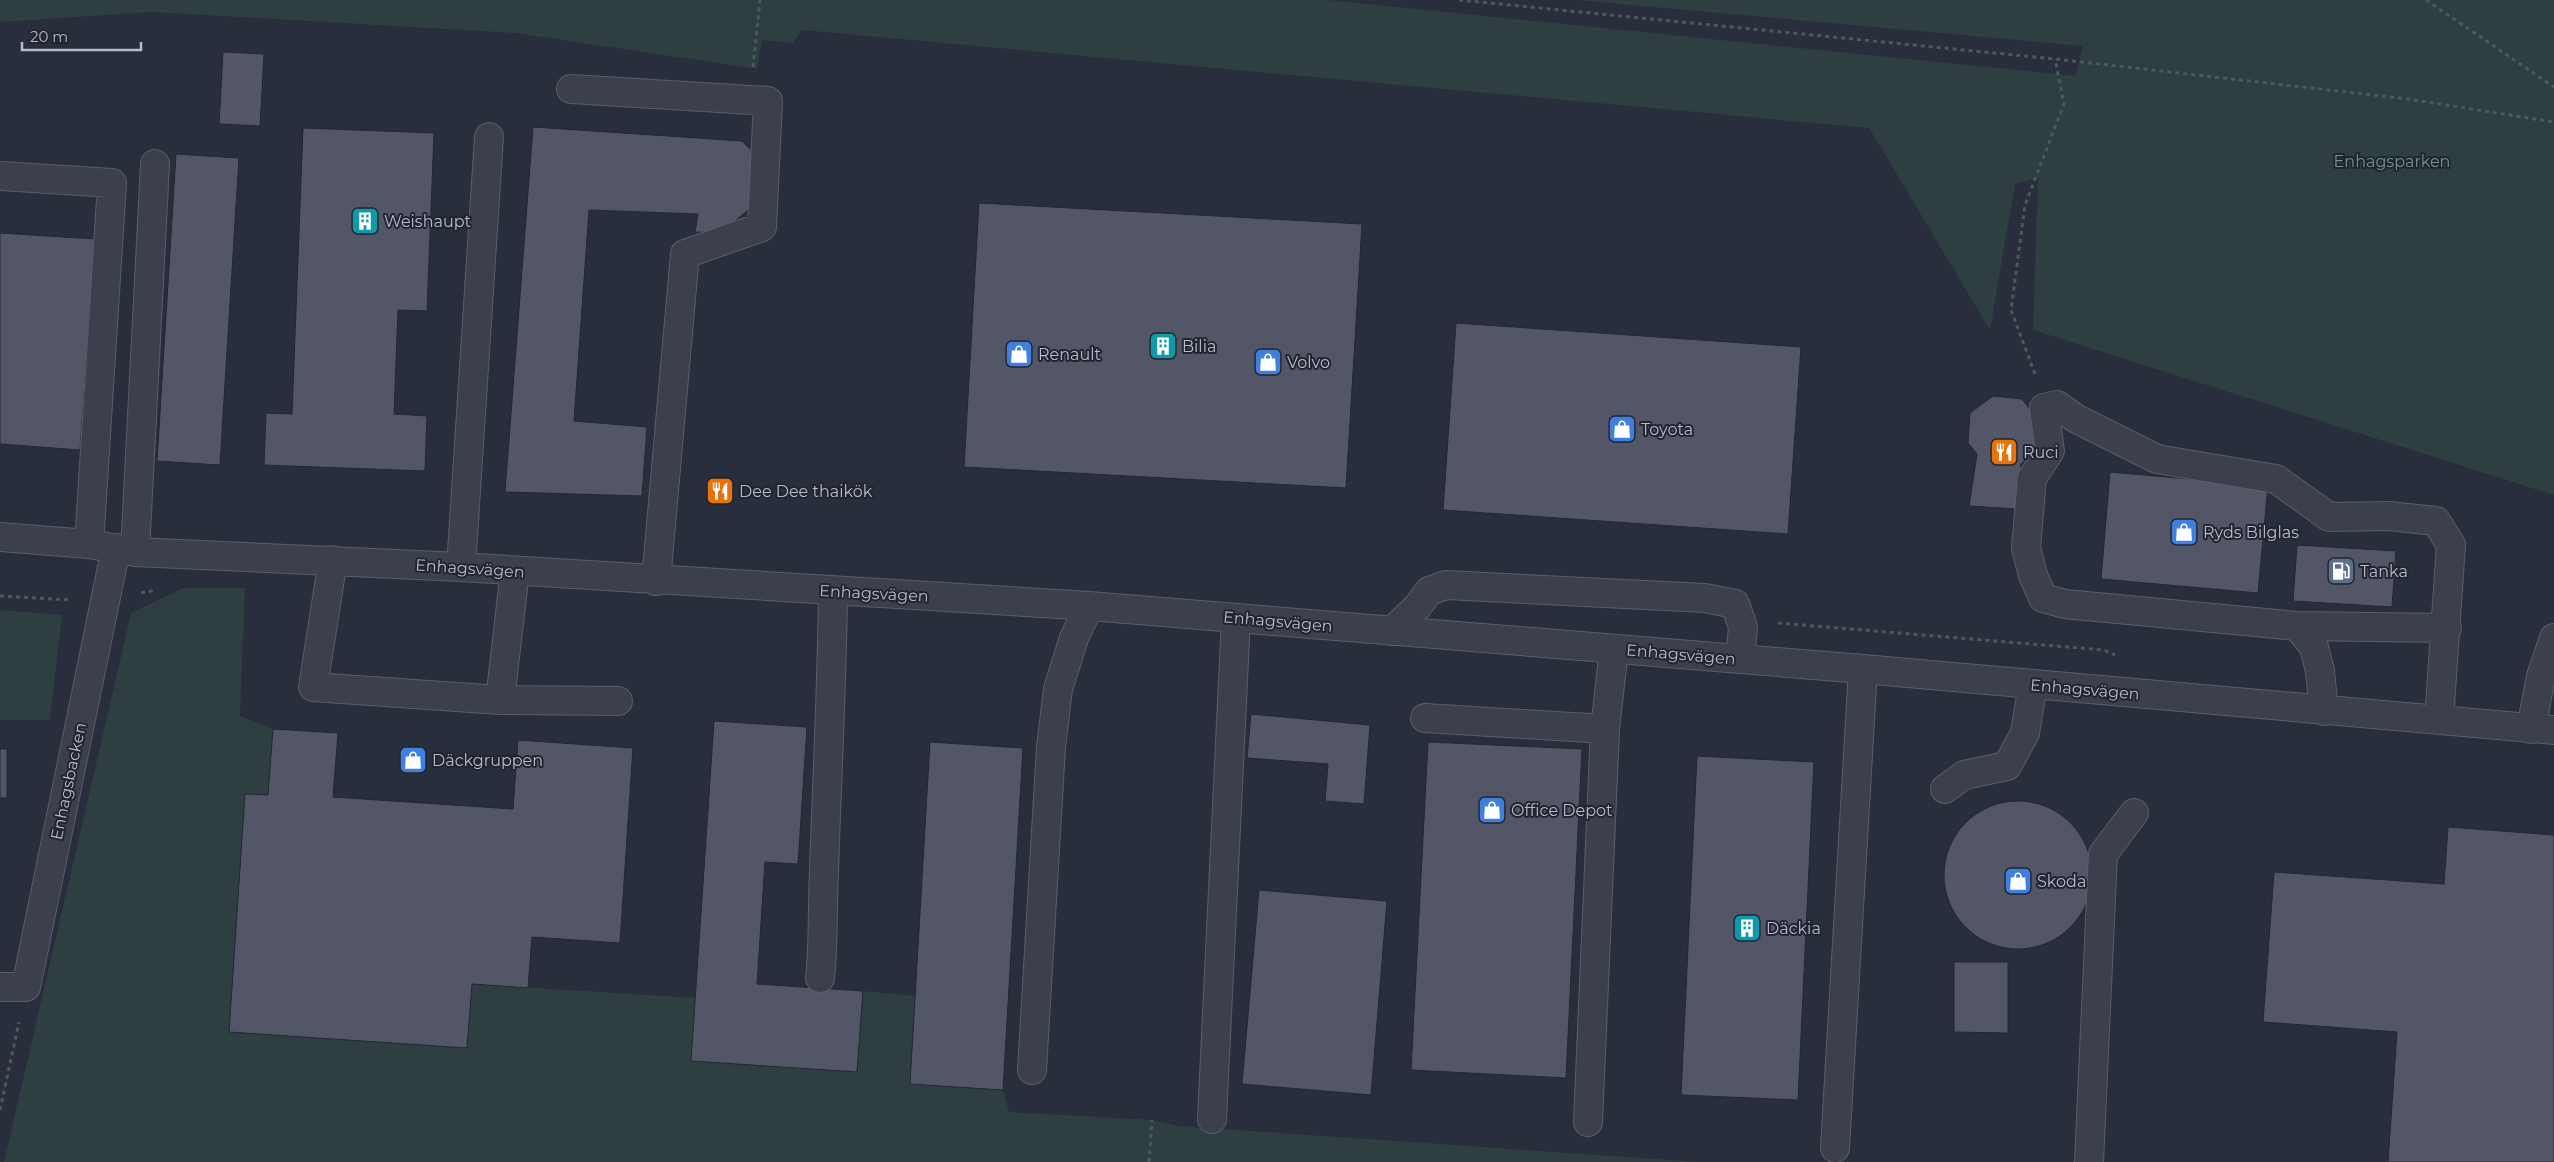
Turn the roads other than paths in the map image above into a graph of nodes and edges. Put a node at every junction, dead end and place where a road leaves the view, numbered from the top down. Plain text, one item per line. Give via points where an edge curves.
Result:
1 (571, 89) dead end
2 (489, 137) dead end
3 (155, 164) dead end
4 (0, 176) edge
5 (0, 537) edge
6 (89, 544) junction
7 (126, 550) junction
8 (333, 560) junction
9 (461, 567) junction
10 (515, 571) junction
11 (656, 581) junction
12 (833, 591) junction
13 (1089, 606) junction
14 (1236, 618) junction
15 (2296, 626) junction
16 (2447, 628) junction
17 (1392, 630) junction
18 (2554, 638) edge
19 (1614, 649) junction
20 (1740, 659) junction
21 (1863, 669) junction
22 (2033, 684) junction
23 (500, 700) junction
24 (618, 701) dead end
25 (2324, 711) junction
26 (1426, 718) dead end
27 (2439, 720) junction
28 (2542, 729) edge
29 (1605, 730) junction
30 (1945, 789) dead end
31 (2134, 813) dead end
32 (820, 978) dead end
33 (13, 987) edge
34 (1032, 1070) dead end
35 (1212, 1119) dead end
36 (1588, 1122) dead end
37 (1835, 1148) dead end
38 (2089, 1162) edge

1 - 11 street via 768,101 762,227 685,254
2 - 9 street
3 - 7 street, Enhagsbacken
4 - 6 street via 112,183
5 - 6 street, Enhagsvägen
6 - 7 street, Enhagsvägen
7 - 8 street, Enhagsvägen
7 - 33 street, Enhagsbacken
8 - 9 street, Enhagsvägen
8 - 23 street via 312,687
9 - 10 street, Enhagsvägen
10 - 11 street, Enhagsvägen
10 - 23 street
11 - 12 street, Enhagsvägen
12 - 13 street, Enhagsvägen
12 - 32 street via 824,948
13 - 14 street, Enhagsvägen
13 - 34 street via 1074,638 1058,689 1051,747
14 - 17 street, Enhagsvägen
14 - 35 street
15 - 16 street
15 - 16 street via 2065,604 2043,598 2026,548 2032,478 2050,451 2044,408 2058,406 2075,418 2157,459 2276,479 2329,518 2388,516 2436,521 2452,545
15 - 25 street via 2314,647
16 - 27 street
17 - 19 street, Enhagsvägen
17 - 20 street via 1429,591 1446,585 1705,598 1735,604 1743,627
18 - 28 street via 2541,676
19 - 20 street, Enhagsvägen
19 - 29 street
20 - 21 street, Enhagsvägen
21 - 22 street, Enhagsvägen
21 - 37 street
22 - 25 street, Enhagsvägen
22 - 30 street via 2025,733 2007,766 1964,775
23 - 24 street
25 - 27 street, Enhagsvägen
26 - 29 street
27 - 28 street, Enhagsvägen
29 - 36 street
31 - 38 street via 2104,854

